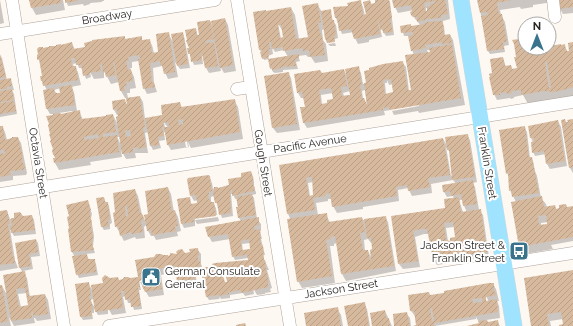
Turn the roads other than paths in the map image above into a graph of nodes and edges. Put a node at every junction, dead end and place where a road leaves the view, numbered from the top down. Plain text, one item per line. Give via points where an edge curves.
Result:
1 (12, 0) edge
2 (215, 0) edge
3 (237, 0) edge
4 (461, 0) edge
5 (553, 0) edge
6 (555, 16) edge
7 (17, 32) junction
8 (0, 34) edge
9 (250, 87) junction
10 (237, 89) dead end
11 (573, 102) edge
12 (480, 117) junction
13 (261, 152) junction
14 (42, 187) junction
15 (0, 194) edge
16 (573, 253) edge
17 (504, 264) junction
18 (286, 298) junction
19 (64, 326) edge
20 (108, 326) edge
21 (290, 326) edge
22 (514, 326) edge

1 - 7 street, Octavia Street
2 - 7 street, Broadway
3 - 9 street, Gough Street
4 - 12 main road, Franklin Street
5 - 6 street
7 - 8 street, Broadway
7 - 14 street, Octavia Street
9 - 10 street
9 - 13 street, Gough Street
11 - 12 street, Pacific Avenue
12 - 13 street, Pacific Avenue
12 - 17 main road, Franklin Street
13 - 14 street, Pacific Avenue
13 - 18 street, Gough Street
14 - 15 street, Pacific Avenue
14 - 19 street, Octavia Street
16 - 17 street, Jackson Street
17 - 18 street, Jackson Street
17 - 22 main road, Franklin Street
18 - 20 street, Jackson Street
18 - 21 street, Gough Street

